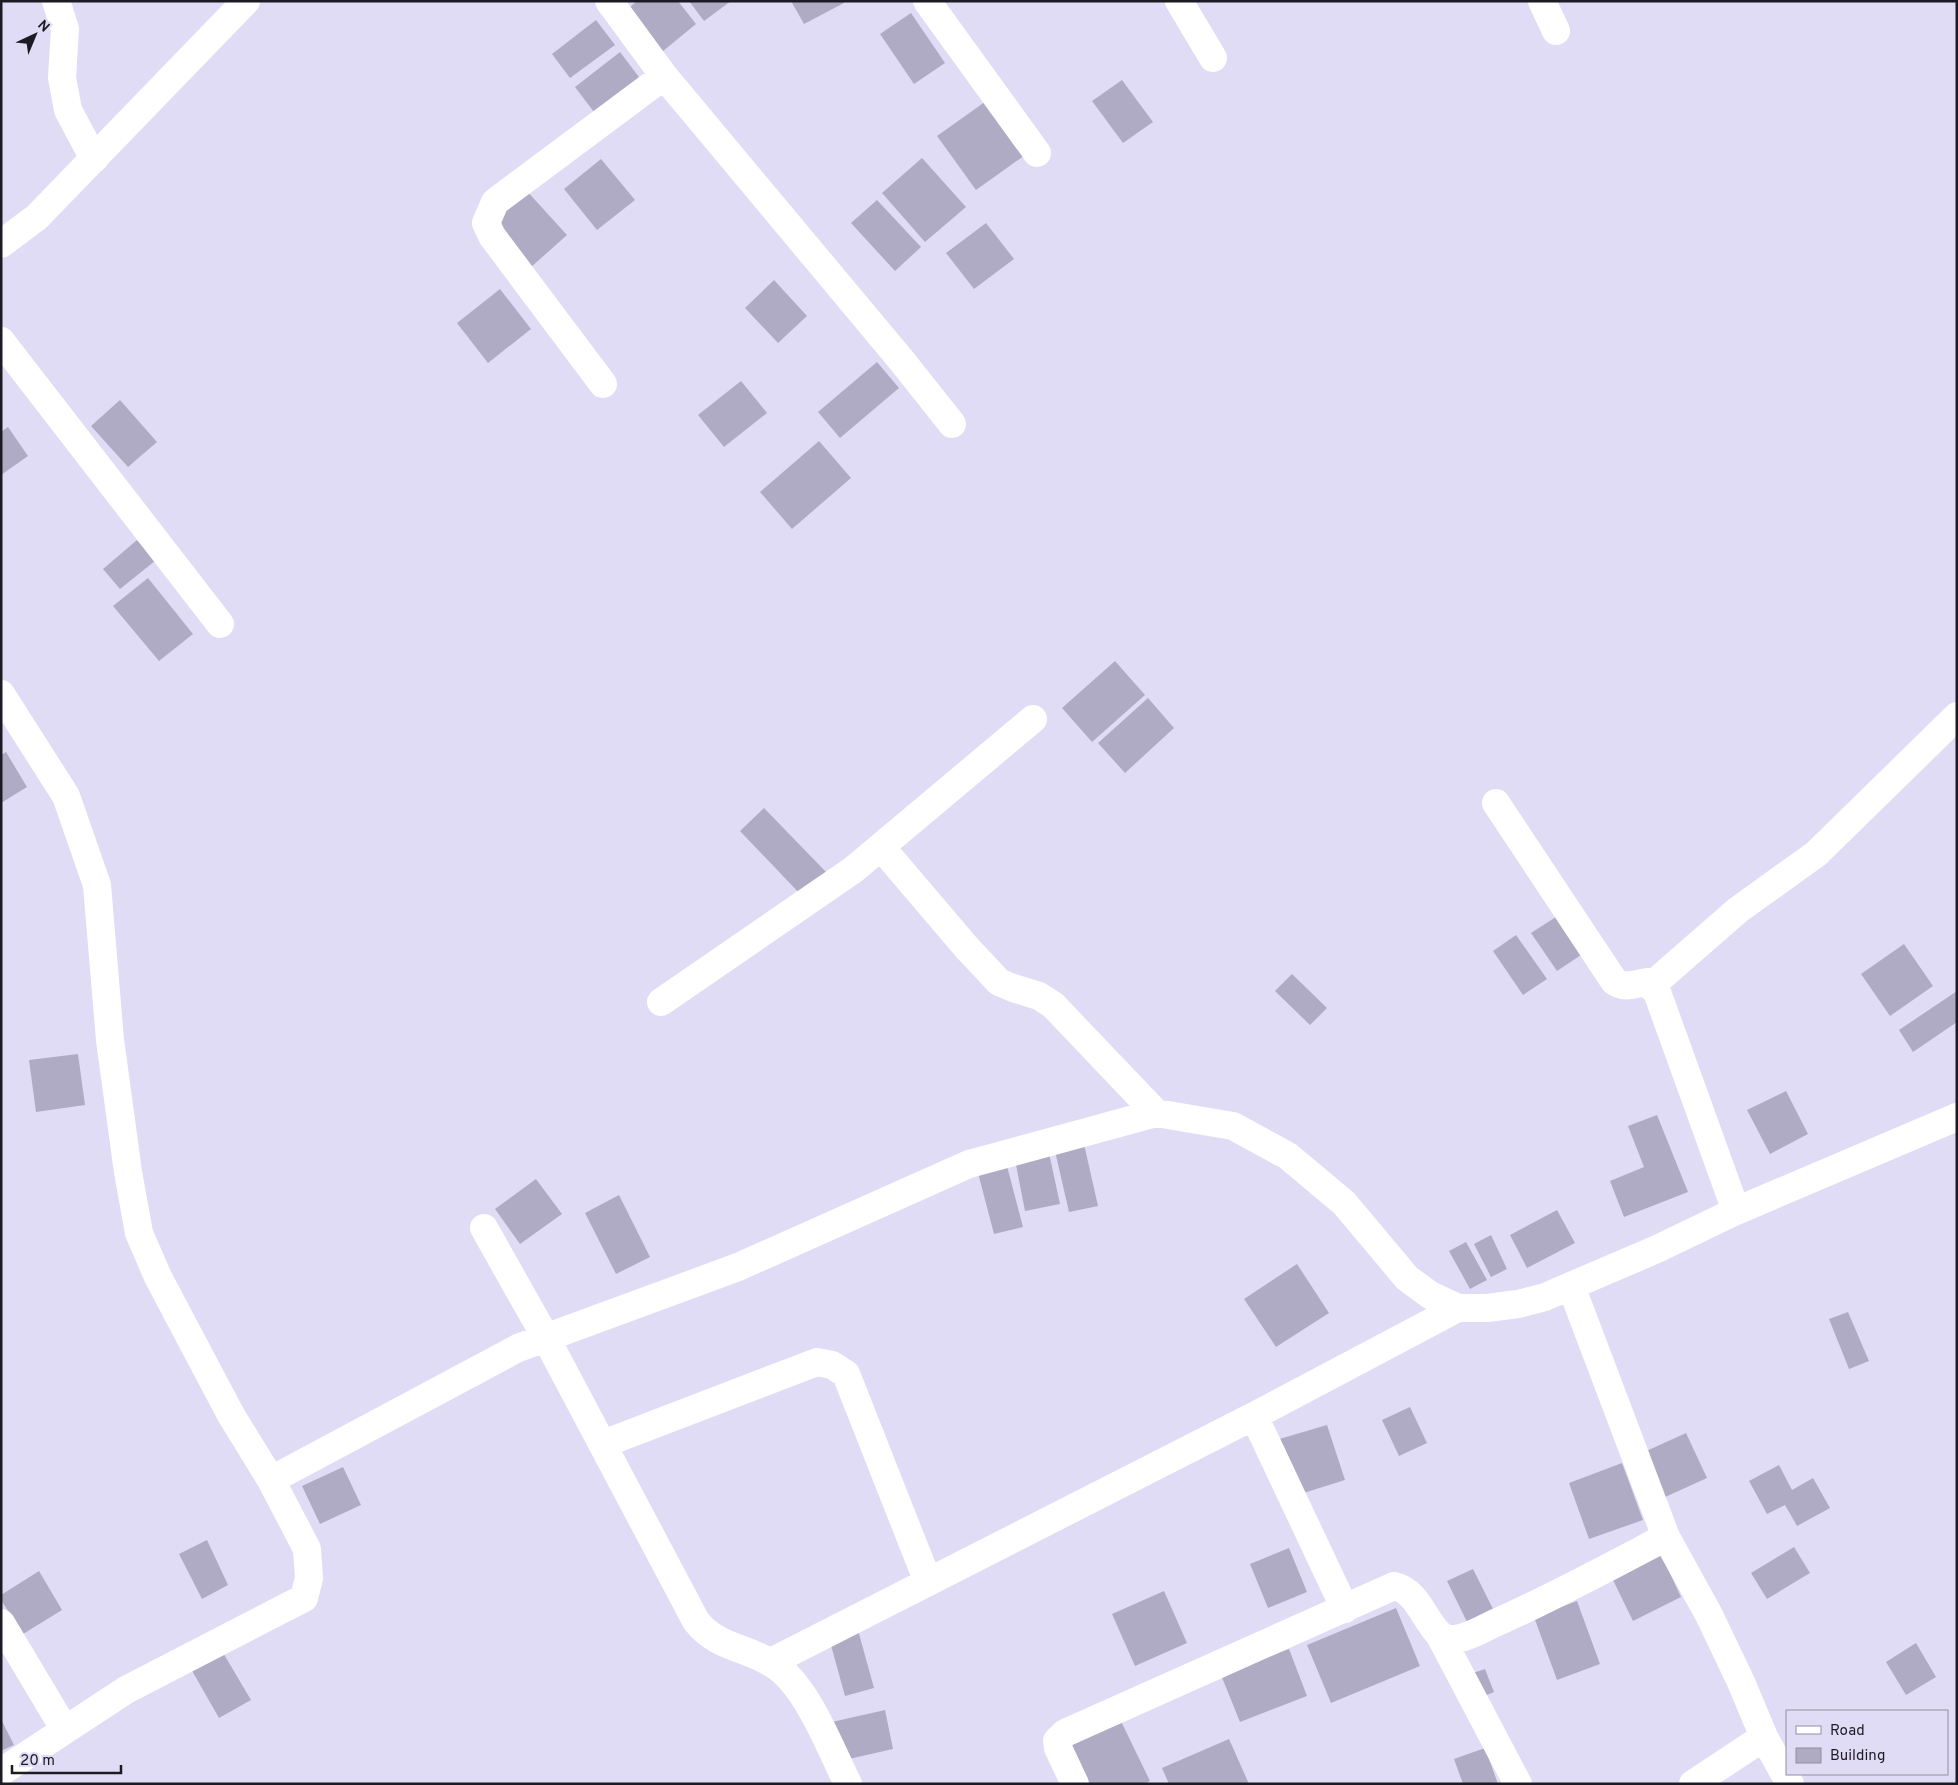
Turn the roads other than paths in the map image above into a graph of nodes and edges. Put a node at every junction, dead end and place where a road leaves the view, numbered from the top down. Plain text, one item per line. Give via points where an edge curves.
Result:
1 (56, 1) edge
2 (246, 1) edge
3 (609, 1) edge
4 (927, 1) edge
5 (1179, 1) edge
6 (1542, 1) edge
7 (1556, 31) dead end
8 (1214, 58) dead end
9 (664, 76) junction
10 (1037, 153) dead end
11 (94, 159) junction
12 (1, 244) edge
13 (1, 341) edge
14 (603, 384) dead end
15 (952, 424) dead end
16 (220, 624) dead end
17 (1, 694) edge
18 (1957, 716) edge
19 (1033, 719) dead end
20 (1496, 803) dead end
21 (881, 847) junction
22 (1652, 985) junction
23 (661, 1002) dead end
24 (1156, 1113) junction
25 (1957, 1117) edge
26 (1736, 1211) junction
27 (484, 1228) dead end
28 (1571, 1286) junction
29 (1458, 1308) junction
30 (546, 1338) junction
31 (1254, 1416) junction
32 (603, 1444) junction
33 (271, 1480) junction
34 (1666, 1537) junction
35 (928, 1582) junction
36 (1345, 1609) junction
37 (1, 1623) edge
38 (1439, 1634) junction
39 (771, 1662) junction
40 (65, 1730) junction
41 (1764, 1736) junction
42 (1, 1772) edge
43 (848, 1784) edge
44 (1075, 1784) edge
45 (1518, 1784) edge
46 (1693, 1784) edge
47 (1790, 1784) edge

1 - 11 street via 65,29 62,78 68,110
2 - 11 street
3 - 9 street
4 - 10 street
5 - 8 street
6 - 7 street
9 - 14 street via 495,202 486,223 492,236
9 - 15 street
11 - 12 street via 37,217
13 - 16 street
17 - 33 street via 66,796 97,885 110,1040 139,1233 158,1277 226,1406
18 - 22 street via 1816,854 1738,910
19 - 21 street
20 - 22 street via 1614,981 1626,986 1647,982
21 - 23 street
21 - 24 street via 999,982 1039,996 1054,1005
22 - 26 street
24 - 29 street via 1233,1126 1288,1156 1344,1203 1407,1278 1430,1295
24 - 30 street via 969,1164 738,1267
25 - 26 street
26 - 28 street
27 - 30 street
28 - 29 street via 1518,1304
28 - 34 street
29 - 31 street
30 - 32 street
30 - 33 street via 518,1348
31 - 35 street
31 - 36 street
32 - 35 street via 817,1362 832,1365 846,1374
32 - 39 street via 702,1629 712,1638
33 - 40 street via 307,1549 309,1578 304,1598 126,1690
34 - 38 street via 1526,1609 1462,1637 1448,1639
34 - 41 street via 1709,1615
35 - 39 street
36 - 38 street via 1394,1586 1404,1588
36 - 44 street via 1065,1733 1058,1741 1058,1748
37 - 40 street
38 - 45 street
39 - 43 street via 794,1681 803,1694
40 - 42 street
41 - 46 street
41 - 47 street

